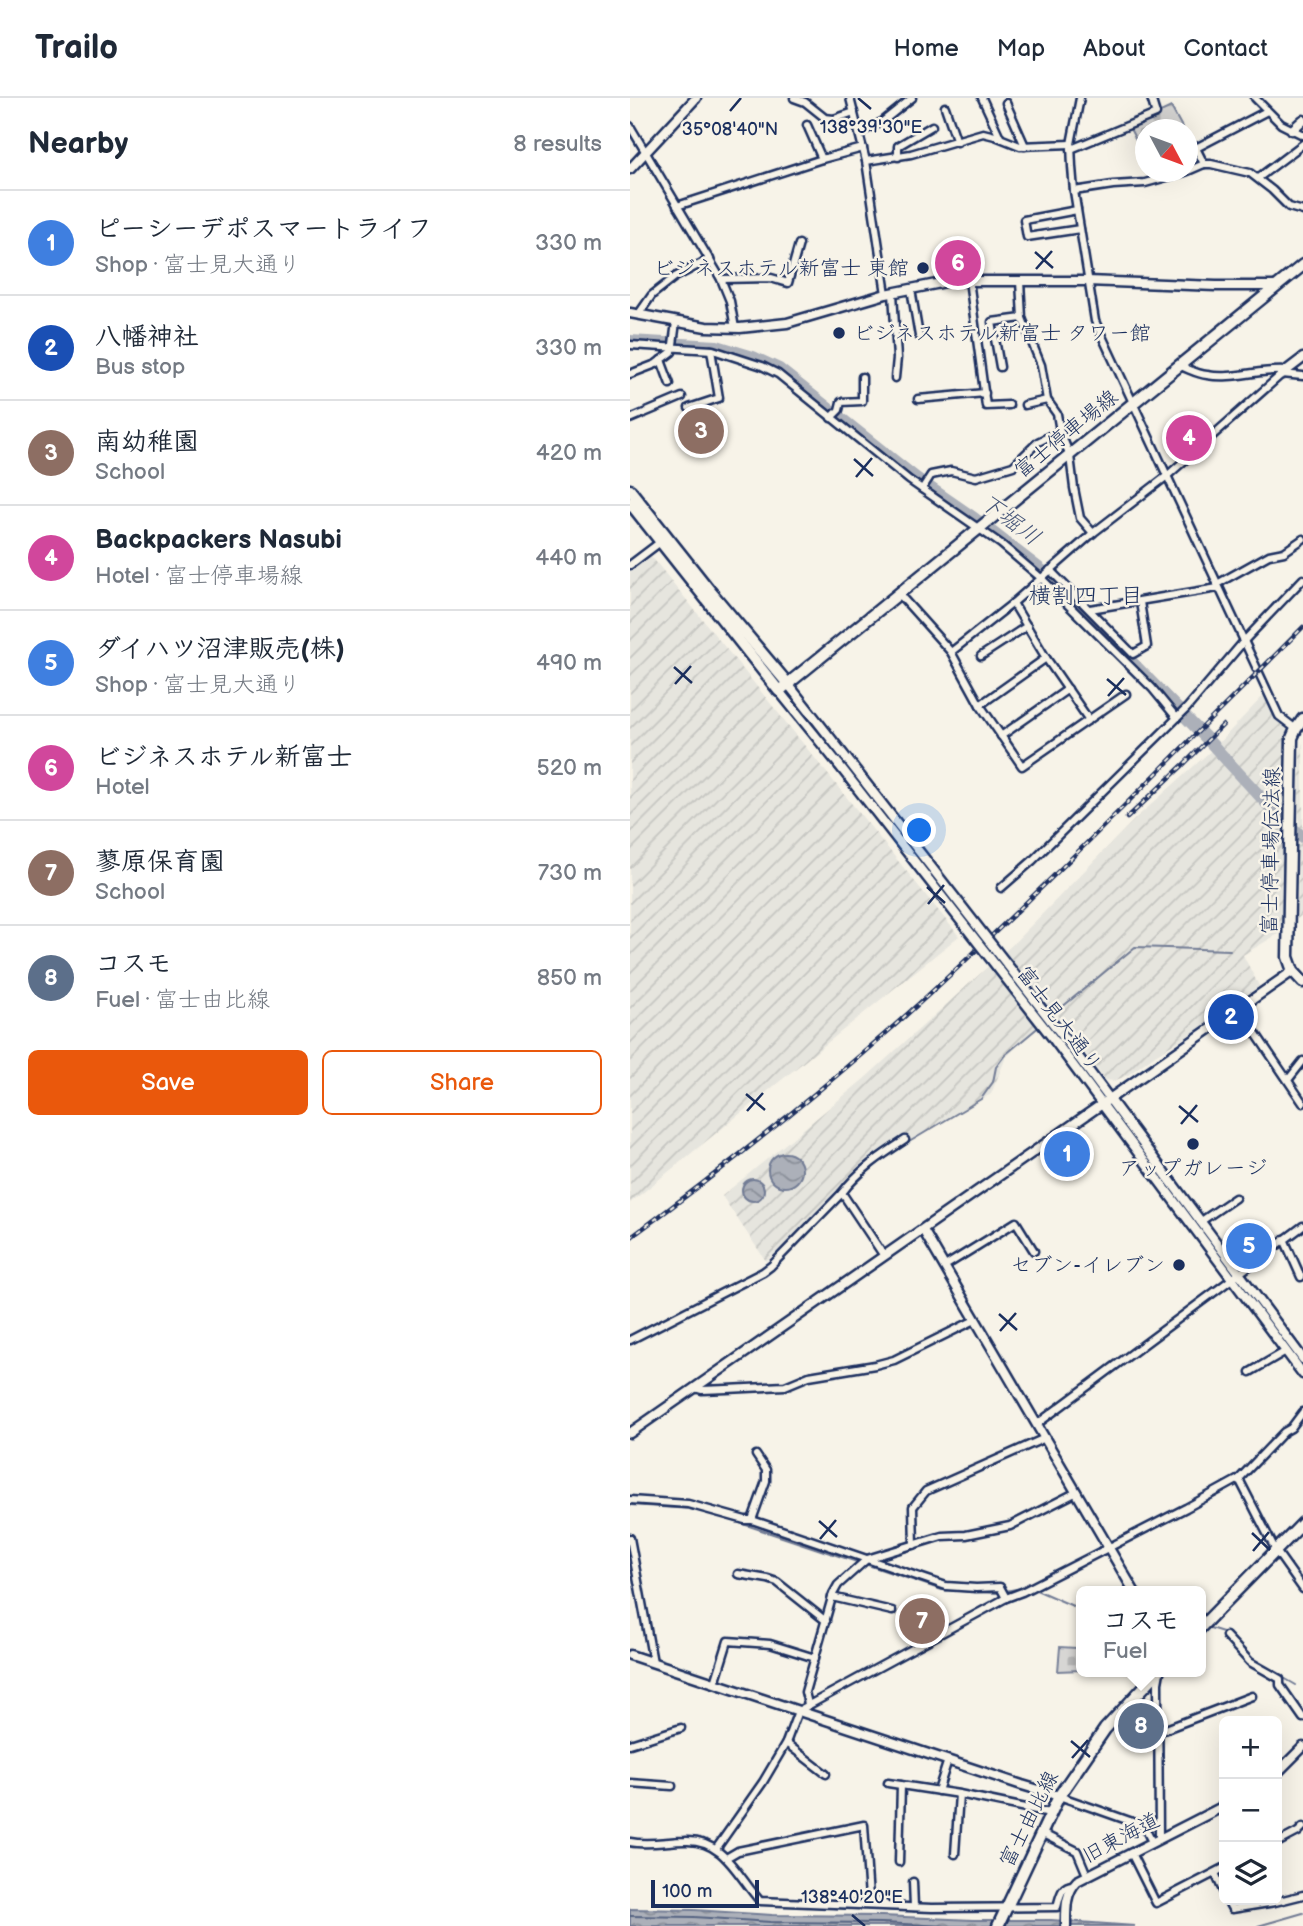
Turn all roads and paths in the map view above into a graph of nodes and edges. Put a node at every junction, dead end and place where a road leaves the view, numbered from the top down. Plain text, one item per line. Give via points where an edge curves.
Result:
1 (696, 98) edge
2 (794, 98) edge
3 (850, 98) edge
4 (912, 98) edge
5 (982, 98) edge
6 (1080, 98) edge
7 (1151, 98) edge
8 (1255, 98) edge
9 (1006, 103) dead end
10 (945, 107) dead end
11 (1267, 111) junction
12 (854, 112) junction
13 (1303, 120) edge
14 (807, 125) dead end
15 (630, 126) edge
16 (932, 126) dead end
17 (1292, 130) junction
18 (860, 132) junction
19 (1303, 135) edge
20 (1000, 137) junction
21 (957, 142) junction
22 (1303, 144) edge
23 (1025, 146) junction
24 (1071, 147) junction
25 (863, 148) junction
26 (645, 153) junction
27 (898, 157) junction
28 (822, 159) junction
29 (866, 161) junction
30 (1204, 164) junction
31 (1198, 166) edge
32 (630, 169) edge
33 (1258, 178) junction
34 (1148, 182) edge
35 (1074, 191) junction
36 (677, 206) junction
37 (1077, 210) junction
38 (1303, 211) edge
39 (1080, 229) junction
40 (799, 244) dead end
41 (710, 259) junction
42 (1303, 265) edge
43 (721, 279) junction
44 (969, 281) junction
45 (1020, 281) junction
46 (1087, 281) junction
47 (1278, 285) junction
48 (911, 289) junction
49 (889, 294) junction
50 (634, 314) edge
51 (1022, 318) junction
52 (676, 322) junction
53 (735, 328) junction
54 (919, 337) dead end
55 (673, 344) junction
56 (630, 345) edge
57 (711, 350) junction
58 (1303, 358) edge
59 (661, 360) junction
60 (1180, 366) junction
61 (1000, 367) dead end
62 (1284, 372) junction
63 (630, 374) edge
64 (1303, 376) edge
65 (862, 377) dead end
66 (895, 378) dead end
67 (670, 384) dead end
68 (985, 393) junction
69 (682, 397) dead end
70 (918, 398) dead end
71 (1047, 400) junction
72 (1134, 404) junction
73 (1009, 405) dead end
74 (1025, 405) dead end
75 (689, 408) dead end
76 (831, 418) junction
77 (630, 419) edge
78 (1060, 431) junction
79 (1070, 456) junction
80 (1167, 476) junction
81 (630, 489) edge
82 (922, 489) junction
83 (630, 503) edge
84 (979, 529) junction
85 (1093, 533) junction
86 (664, 539) junction
87 (1303, 539) edge
88 (630, 565) edge
89 (1050, 570) junction
90 (1041, 578) junction
91 (1303, 579) edge
92 (1218, 586) junction
93 (899, 594) junction
94 (1140, 602) junction
95 (1013, 604) junction
96 (1090, 609) junction
97 (1027, 626) junction
98 (1244, 641) junction
99 (951, 652) junction
100 (981, 656) dead end
101 (1046, 658) junction
102 (788, 684) junction
103 (1068, 689) junction
104 (779, 691) junction
105 (1125, 694) dead end
106 (980, 705) junction
107 (1176, 717) junction
108 (1303, 719) edge
109 (1089, 720) junction
110 (1296, 729) junction
111 (1001, 736) junction
112 (843, 762) junction
113 (1001, 888) dead end
114 (1293, 971) junction
115 (1303, 982) edge
116 (1238, 1007) junction
117 (1303, 1061) edge
118 (1288, 1080) junction
119 (1110, 1098) junction
120 (1303, 1103) edge
121 (1101, 1104) junction
122 (905, 1140) dead end
123 (842, 1193) junction
124 (1235, 1198) dead end
125 (1200, 1222) junction
126 (1303, 1226) edge
127 (923, 1230) junction
128 (1284, 1239) junction
129 (1034, 1251) dead end
130 (884, 1256) junction
131 (945, 1266) junction
132 (1235, 1276) junction
133 (1301, 1277) edge
134 (975, 1320) junction
135 (630, 1340) edge
136 (1286, 1351) junction
137 (1303, 1360) edge
138 (1250, 1372) dead end
139 (1303, 1374) edge
140 (695, 1388) junction
141 (1303, 1412) edge
142 (1037, 1424) junction
143 (630, 1433) edge
144 (1045, 1438) junction
145 (756, 1455) dead end
146 (1239, 1479) junction
147 (1077, 1492) junction
148 (630, 1500) edge
149 (752, 1520) junction
150 (1303, 1523) edge
151 (630, 1539) edge
152 (914, 1545) junction
153 (1110, 1547) junction
154 (1276, 1551) junction
155 (867, 1559) junction
156 (738, 1574) dead end
157 (1131, 1586) edge
158 (1303, 1589) edge
159 (832, 1597) junction
160 (1006, 1598) junction
161 (892, 1611) dead end
162 (826, 1621) junction
163 (1206, 1622) edge
164 (1226, 1636) dead end
165 (630, 1655) edge
166 (815, 1658) junction
167 (653, 1662) junction
168 (1154, 1677) edge
169 (1159, 1677) edge
170 (715, 1683) junction
171 (1252, 1696) dead end
172 (808, 1704) junction
173 (798, 1711) junction
174 (1303, 1718) edge
175 (681, 1728) dead end
176 (1158, 1732) junction
177 (786, 1743) junction
178 (630, 1744) edge
179 (1303, 1747) edge
180 (948, 1760) junction
181 (1282, 1768) edge
182 (826, 1774) dead end
183 (630, 1783) edge
184 (888, 1783) dead end
185 (901, 1785) junction
186 (672, 1786) dead end
187 (938, 1791) junction
188 (959, 1794) junction
189 (1059, 1796) junction
190 (1219, 1808) edge
191 (1050, 1813) junction
192 (1301, 1832) edge
193 (1041, 1833) junction
194 (1156, 1840) junction
195 (630, 1842) edge
196 (1279, 1842) edge
197 (716, 1849) junction
198 (1131, 1853) junction
199 (955, 1854) dead end
200 (726, 1858) junction
201 (899, 1862) dead end
202 (1219, 1871) edge
203 (1215, 1873) junction
204 (1087, 1875) junction
205 (913, 1882) dead end
206 (1219, 1882) edge
207 (1073, 1885) junction
208 (1303, 1895) edge
209 (1282, 1900) edge
210 (1230, 1905) edge
211 (1257, 1905) edge
212 (886, 1906) junction
213 (915, 1907) junction
214 (1005, 1910) junction
215 (998, 1926) edge
216 (1066, 1926) edge

1 - 26 street
2 - 12 street via 825,118
3 - 12 street
4 - 18 street via 882,122
5 - 20 street
6 - 24 street
7 - 24 street via 1156,114
8 - 11 street
9 - 23 street
10 - 21 street
11 - 17 street
11 - 30 street via 1196,148
12 - 18 street
13 - 17 street
14 - 28 street
15 - 26 street
16 - 27 street via 898,146
17 - 19 street
18 - 25 street
20 - 21 street via 983,134
20 - 23 street
21 - 27 street
22 - 33 street
23 - 24 street
24 - 35 street
25 - 28 street
25 - 29 street
26 - 32 street
26 - 36 street
27 - 29 street
28 - 36 street
29 - 49 street
30 - 31 street
30 - 33 street
33 - 38 street via 1289,207
34 - 35 street
35 - 37 street
36 - 41 street
37 - 39 street
37 - 39 street via 1024,220 1027,237
39 - 46 street
40 - 43 street via 788,283 771,278
41 - 43 street
41 - 50 street via 675,277
42 - 47 main road, 富士停車場線
43 - 53 street
44 - 45 street
44 - 48 street
44 - 68 street
45 - 46 street
45 - 51 street
46 - 47 street
46 - 72 street via 1095,321
47 - 60 main road, 富士停車場線
48 - 49 street
48 - 54 street
49 - 53 street via 787,323
49 - 66 street
50 - 52 street
51 - 61 street via 992,322
51 - 71 street via 1041,365
52 - 53 street
52 - 55 street
55 - 56 street
55 - 57 street
55 - 59 street via 672,352
57 - 75 street via 719,397
57 - 76 street via 778,374
58 - 62 street
59 - 63 street
59 - 67 street
60 - 62 street via 1218,376
60 - 72 main road, 富士停車場線
62 - 64 street
62 - 80 street
65 - 76 street via 862,401 841,402
68 - 70 street
68 - 73 street via 986,406
69 - 77 street
71 - 74 street
71 - 78 street
72 - 79 main road, 富士停車場線
72 - 80 street
76 - 82 street
78 - 79 street
78 - 82 street via 1038,442 1013,466 976,477 951,471 931,475
79 - 84 main road, 富士停車場線
79 - 85 street via 1080,518
80 - 85 street
80 - 92 street
81 - 86 main road
82 - 84 street
83 - 86 main road
84 - 90 street
84 - 93 main road, 富士停車場線
85 - 89 street
86 - 88 street
86 - 102 main road
86 - 104 main road
87 - 92 street
89 - 90 street
89 - 96 street
90 - 95 street
90 - 107 street
91 - 98 street
92 - 94 street
92 - 98 street
93 - 99 street
93 - 102 main road, 富士停車場線
94 - 96 street
94 - 96 street via 1147,646 1133,654
95 - 97 street
95 - 99 street
97 - 100 street
97 - 101 street
98 - 107 street
98 - 110 street via 1279,716
99 - 106 street
101 - 103 street
101 - 106 street
102 - 104 main road, 富士停車場線
102 - 112 street, 富士見大通り
103 - 109 street
103 - 111 street
104 - 112 street, 富士見大通り
105 - 109 street
106 - 111 street
107 - 113 street
108 - 110 main road, 富士停車場伝法線
109 - 111 street via 1022,766
110 - 114 main road, 富士停車場伝法線 via 1292,738 1288,957
112 - 119 street, 富士見大通り, bridge
112 - 121 street, 富士見大通り, bridge
114 - 115 main road
114 - 116 street
116 - 118 street
116 - 119 street
117 - 118 street
118 - 120 street
119 - 121 street
119 - 125 street, 富士見大通り
121 - 127 street
121 - 132 street, 富士見大通り
122 - 123 street via 876,1159
123 - 130 street
123 - 135 street via 763,1272
124 - 125 street
125 - 132 street, 富士見大通り
126 - 128 street
127 - 130 street
127 - 131 street
128 - 132 street
128 - 133 street
129 - 131 street via 1016,1222
130 - 140 street
131 - 134 street
132 - 136 street, 富士見大通り
132 - 137 street, 富士見大通り
132 - 142 street
134 - 140 street via 876,1365 809,1376 785,1386
134 - 142 street
136 - 138 street
136 - 139 street, 富士見大通り
140 - 143 street
141 - 146 street
142 - 144 street
144 - 147 street
144 - 152 street via 926,1492 914,1507
145 - 149 street via 766,1471 766,1481
146 - 153 street
146 - 154 street
147 - 152 street via 1010,1526
147 - 153 street
148 - 149 street via 688,1504
149 - 155 street
150 - 154 main road
151 - 167 street
152 - 155 street
153 - 157 street
153 - 160 street
154 - 158 street
154 - 163 main road
155 - 159 street via 838,1585
155 - 160 street via 946,1586 1000,1587
156 - 162 street via 777,1582
159 - 161 street
159 - 162 street
160 - 172 street
162 - 166 street
164 - 174 street via 1250,1662 1280,1679
165 - 167 street
166 - 170 street via 770,1644 728,1641
166 - 172 street via 806,1692
167 - 170 street
168 - 189 main road, 富士由比線 via 1105,1729
169 - 176 street
170 - 173 street
171 - 176 street
172 - 173 street
173 - 177 street
173 - 180 street
175 - 178 street
176 - 194 street
177 - 182 street
177 - 197 street
179 - 181 street
180 - 187 street
180 - 189 street
183 - 186 street
184 - 185 street
185 - 187 street
185 - 201 street
187 - 188 street
188 - 191 street
188 - 199 street
189 - 191 main road, 富士由比線
189 - 194 street via 1141,1825
190 - 194 street, 旧東海道
191 - 193 main road, 富士由比線
192 - 196 street
193 - 204 street via 1077,1851
193 - 214 main road, 富士由比線
194 - 198 street, 旧東海道
195 - 197 street via 698,1841
197 - 200 street
198 - 203 street via 1156,1903
198 - 204 street, 旧東海道
200 - 212 street via 760,1900
200 - 212 street via 738,1851 863,1825 869,1898
202 - 203 street
203 - 206 street
204 - 207 street, 旧東海道
205 - 213 street
207 - 214 street via 1063,1888 1056,1907
207 - 216 street, 旧東海道 via 1067,1897
208 - 209 street
210 - 211 street via 1232,1909
212 - 213 street
213 - 214 street
214 - 215 main road, 富士由比線

